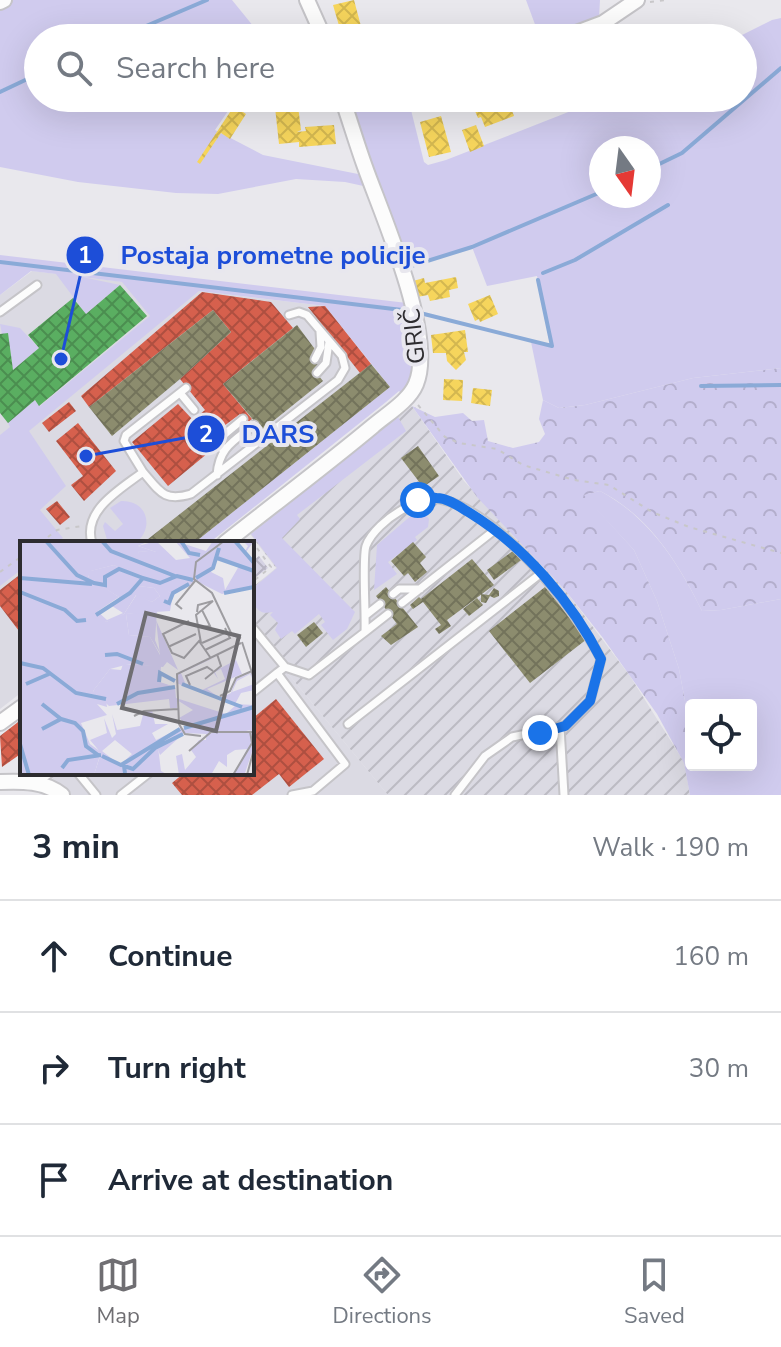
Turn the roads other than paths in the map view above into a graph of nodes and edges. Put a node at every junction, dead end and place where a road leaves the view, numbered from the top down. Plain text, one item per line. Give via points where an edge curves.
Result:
1 (307, 0) edge
2 (637, 0) edge
3 (318, 24) edge
4 (600, 24) edge
5 (347, 112) edge
6 (37, 285) dead end
7 (0, 312) edge
8 (289, 315) dead end
9 (318, 326) junction
10 (328, 340) junction
11 (315, 359) dead end
12 (317, 373) dead end
13 (194, 410) dead end
14 (243, 419) dead end
15 (254, 425) dead end
16 (212, 431) dead end
17 (219, 439) junction
18 (223, 451) junction
19 (143, 472) junction
20 (217, 475) junction
21 (496, 529) junction
22 (92, 541) edge
23 (227, 541) edge
24 (540, 574) junction
25 (420, 589) junction
26 (393, 594) dead end
27 (402, 603) dead end
28 (380, 604) dead end
29 (388, 614) dead end
30 (366, 615) junction
31 (254, 630) edge
32 (365, 632) junction
33 (281, 670) junction
34 (254, 691) edge
35 (20, 708) edge
36 (0, 723) edge
37 (348, 724) dead end
38 (560, 727) junction
39 (47, 775) edge
40 (80, 775) edge
41 (146, 775) edge
42 (0, 782) edge
43 (37, 783) junction
44 (314, 793) edge
45 (62, 795) edge
46 (96, 795) edge
47 (121, 795) edge
48 (292, 795) edge
49 (455, 795) edge
50 (564, 795) edge

1 - 3 street
2 - 4 street
5 - 23 street, GRIČ via 413,309 420,360 416,384
6 - 7 lane
8 - 9 lane via 307,315
9 - 10 lane
9 - 11 lane via 321,347
10 - 12 lane via 328,359
10 - 20 lane via 345,362 343,375
13 - 19 lane via 183,391 126,435 125,447
14 - 17 lane
15 - 18 lane
16 - 17 lane
17 - 18 lane
18 - 20 lane
19 - 20 lane via 165,496 176,499
19 - 22 lane via 96,513 89,526
21 - 24 lane
21 - 25 lane
21 - 30 lane via 437,498 418,500 394,515 366,547
24 - 37 lane
24 - 38 lane via 586,630 601,659 590,701
25 - 26 lane
25 - 27 lane
28 - 30 lane
29 - 32 lane
30 - 32 lane
31 - 33 lane
32 - 33 lane via 309,675
33 - 34 lane
33 - 44 lane via 345,764
35 - 36 street
38 - 49 lane via 512,737 485,756
38 - 50 lane
39 - 43 lane
40 - 46 lane
41 - 47 lane
42 - 43 street
43 - 45 street
44 - 48 lane

